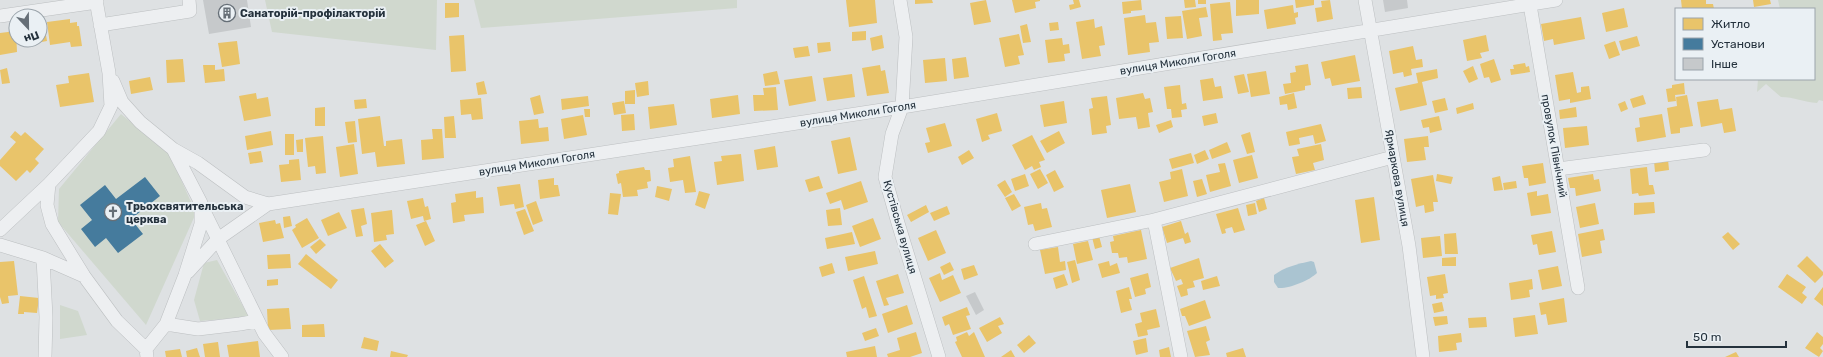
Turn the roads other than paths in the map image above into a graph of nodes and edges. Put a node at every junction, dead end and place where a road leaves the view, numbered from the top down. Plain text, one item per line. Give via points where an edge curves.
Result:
1 (189, 0) edge
2 (900, 0) edge
3 (1365, 0) edge
4 (1556, 0) edge
5 (97, 1) edge
6 (1530, 4) junction
7 (0, 16) edge
8 (100, 24) junction
9 (1370, 31) junction
10 (110, 73) junction
11 (902, 107) junction
12 (173, 149) junction
13 (1704, 150) dead end
14 (1393, 157) junction
15 (1558, 169) junction
16 (49, 184) junction
17 (201, 203) junction
18 (268, 204) junction
19 (1154, 220) junction
20 (0, 230) edge
21 (218, 239) junction
22 (1035, 244) dead end
23 (0, 246) edge
24 (43, 258) junction
25 (185, 274) junction
26 (84, 276) junction
27 (1578, 288) dead end
28 (257, 321) junction
29 (166, 324) junction
30 (147, 353) edge
31 (45, 357) edge
32 (282, 357) edge
33 (939, 357) edge
34 (1181, 357) edge
35 (1423, 357) edge

1 - 8 street via 190,11
2 - 11 street, Кустівська вулиця via 906,37
3 - 9 street, Ярмаркова вулиця
4 - 6 street, вулиця Миколи Гоголя
5 - 7 street
5 - 8 street
6 - 9 street, вулиця Миколи Гоголя
6 - 15 street, провулок Північний
8 - 10 street
9 - 11 street, вулиця Миколи Гоголя
9 - 14 street, Ярмаркова вулиця
10 - 12 street via 122,102 140,122
10 - 16 street via 111,106 99,131
11 - 18 street, вулиця Миколи Гоголя
11 - 33 street, Кустівська вулиця via 892,134 885,177
12 - 17 street
12 - 18 street, вулиця Миколи Гоголя via 198,163 245,197
13 - 15 street
14 - 19 street
14 - 35 street, Ярмаркова вулиця via 1409,246
15 - 27 street, провулок Північний
16 - 20 street
16 - 26 street via 47,205 52,224
17 - 21 street
17 - 25 street via 201,224
18 - 21 street
19 - 22 street
19 - 34 street
21 - 25 street
21 - 28 street
23 - 24 street
24 - 26 street
24 - 31 street
25 - 29 street
26 - 30 street via 117,321
28 - 29 street via 198,329
28 - 32 street
29 - 30 street

